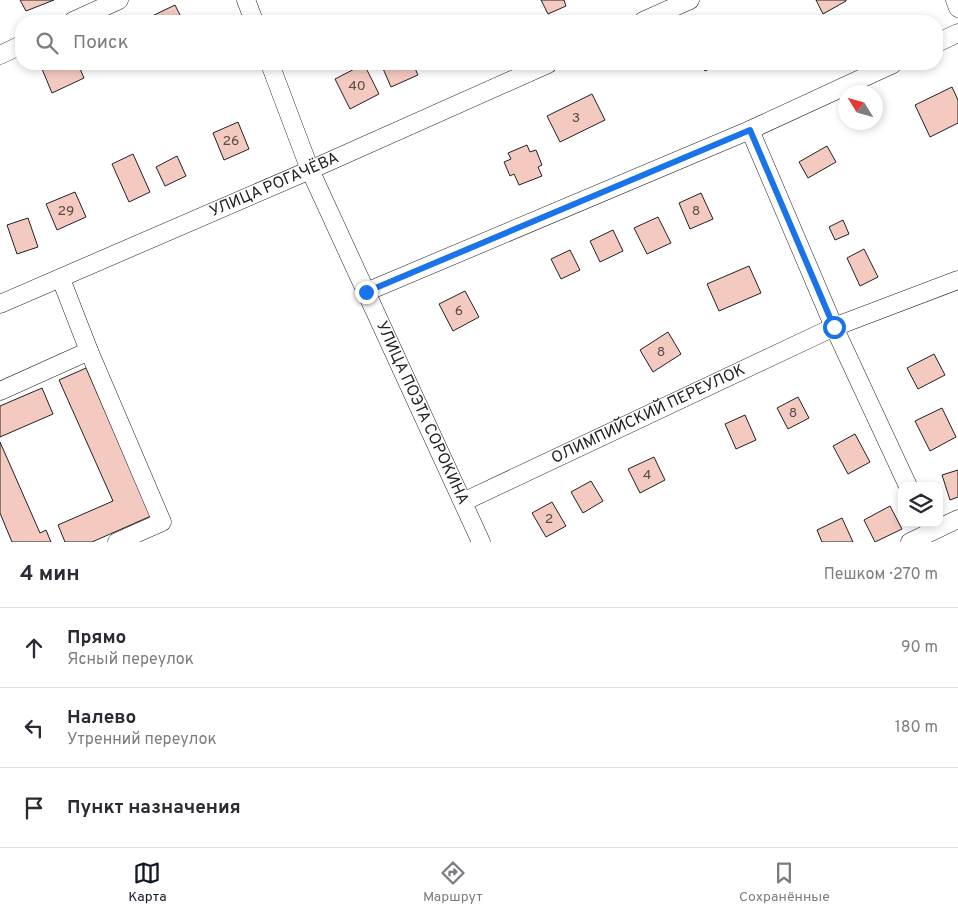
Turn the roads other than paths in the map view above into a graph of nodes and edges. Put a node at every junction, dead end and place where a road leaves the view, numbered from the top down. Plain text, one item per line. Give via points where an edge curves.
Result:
1 (119, 0) edge
2 (246, 0) edge
3 (690, 0) edge
4 (955, 0) edge
5 (958, 8) edge
6 (86, 15) edge
7 (252, 15) edge
8 (656, 15) edge
9 (958, 33) edge
10 (943, 40) edge
11 (15, 48) edge
12 (0, 55) edge
13 (272, 70) edge
14 (535, 70) edge
15 (880, 70) edge
16 (750, 130) junction
17 (310, 170) junction
18 (61, 279) junction
19 (958, 280) edge
20 (366, 292) junction
21 (0, 304) edge
22 (834, 327) junction
23 (89, 351) junction
24 (0, 391) edge
25 (906, 482) edge
26 (463, 502) junction
27 (958, 519) edge
28 (928, 528) edge
29 (117, 542) edge
30 (481, 542) edge
31 (910, 542) edge

1 - 6 street
2 - 7 street
3 - 8 street
4 - 5 street
9 - 10 street
11 - 12 street
13 - 17 street, УЛИЦА ПОЭТА СОРОКИНА
14 - 17 street, УЛИЦА РОГАЧЁВА
15 - 16 street
16 - 20 street
16 - 22 street
17 - 18 street, УЛИЦА РОГАЧЁВА
17 - 20 street, УЛИЦА ПОЭТА СОРОКИНА
18 - 21 street, УЛИЦА РОГАЧЁВА
18 - 23 street
19 - 22 street, ОЛИМПИЙСКИЙ ПЕРЕУЛОК
20 - 26 street, УЛИЦА ПОЭТА СОРОКИНА
22 - 25 street
22 - 26 street, ОЛИМПИЙСКИЙ ПЕРЕУЛОК
23 - 24 street
23 - 29 street via 162,522
26 - 30 street, УЛИЦА ПОЭТА СОРОКИНА
27 - 28 street
28 - 31 street

